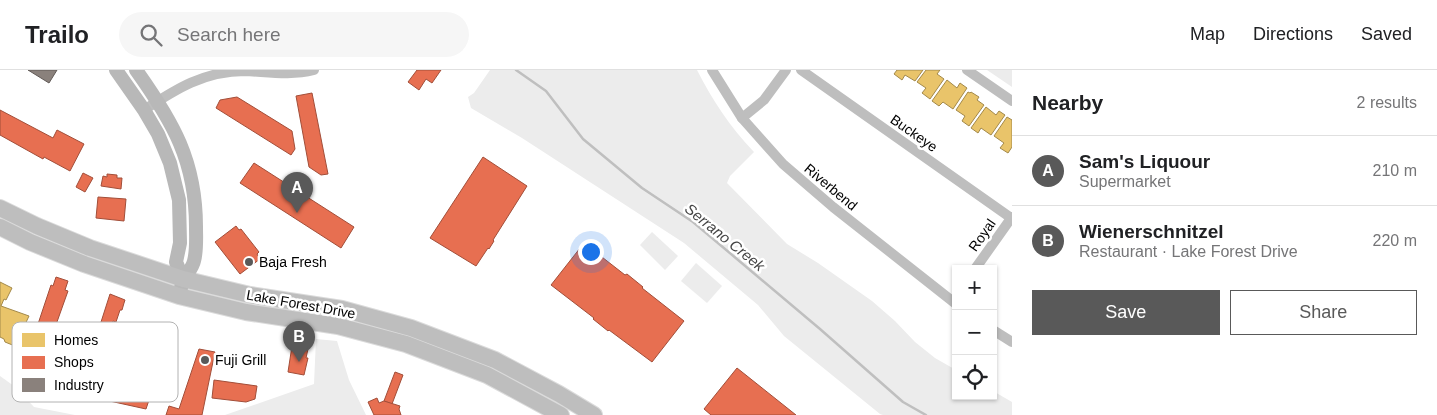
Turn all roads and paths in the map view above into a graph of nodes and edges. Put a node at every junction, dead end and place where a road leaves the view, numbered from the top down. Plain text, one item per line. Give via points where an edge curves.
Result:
1 (116, 70) edge
2 (136, 70) edge
3 (314, 70) edge
4 (712, 70) edge
5 (786, 70) edge
6 (800, 70) edge
7 (967, 70) edge
8 (158, 101) junction
9 (1012, 101) edge
10 (144, 110) junction
11 (742, 118) junction
12 (0, 208) edge
13 (1012, 217) edge
14 (0, 227) edge
15 (978, 265) edge
16 (183, 279) junction
17 (178, 296) junction
18 (952, 298) edge
19 (997, 333) edge
20 (1012, 342) edge
21 (561, 415) edge
22 (594, 415) edge

1 - 10 main road
2 - 8 main road
3 - 8 street via 289,74 219,73 190,82
4 - 11 street, Riverbend
5 - 11 street via 764,100
6 - 13 street, Buckeye
7 - 9 street
8 - 10 street
8 - 16 main road via 186,157 195,198 194,263
10 - 16 main road via 170,162 178,192 180,243 176,262
11 - 18 street, Riverbend via 783,164 833,207
12 - 16 main road, Lake Forest Drive via 90,248
13 - 15 street, Royal
14 - 17 main road, Lake Forest Drive via 84,264
16 - 17 main road
16 - 22 main road, Lake Forest Drive via 250,295 342,309 411,328 494,360
17 - 21 main road, Lake Forest Drive via 246,312 338,326 406,344 487,375
19 - 20 street

